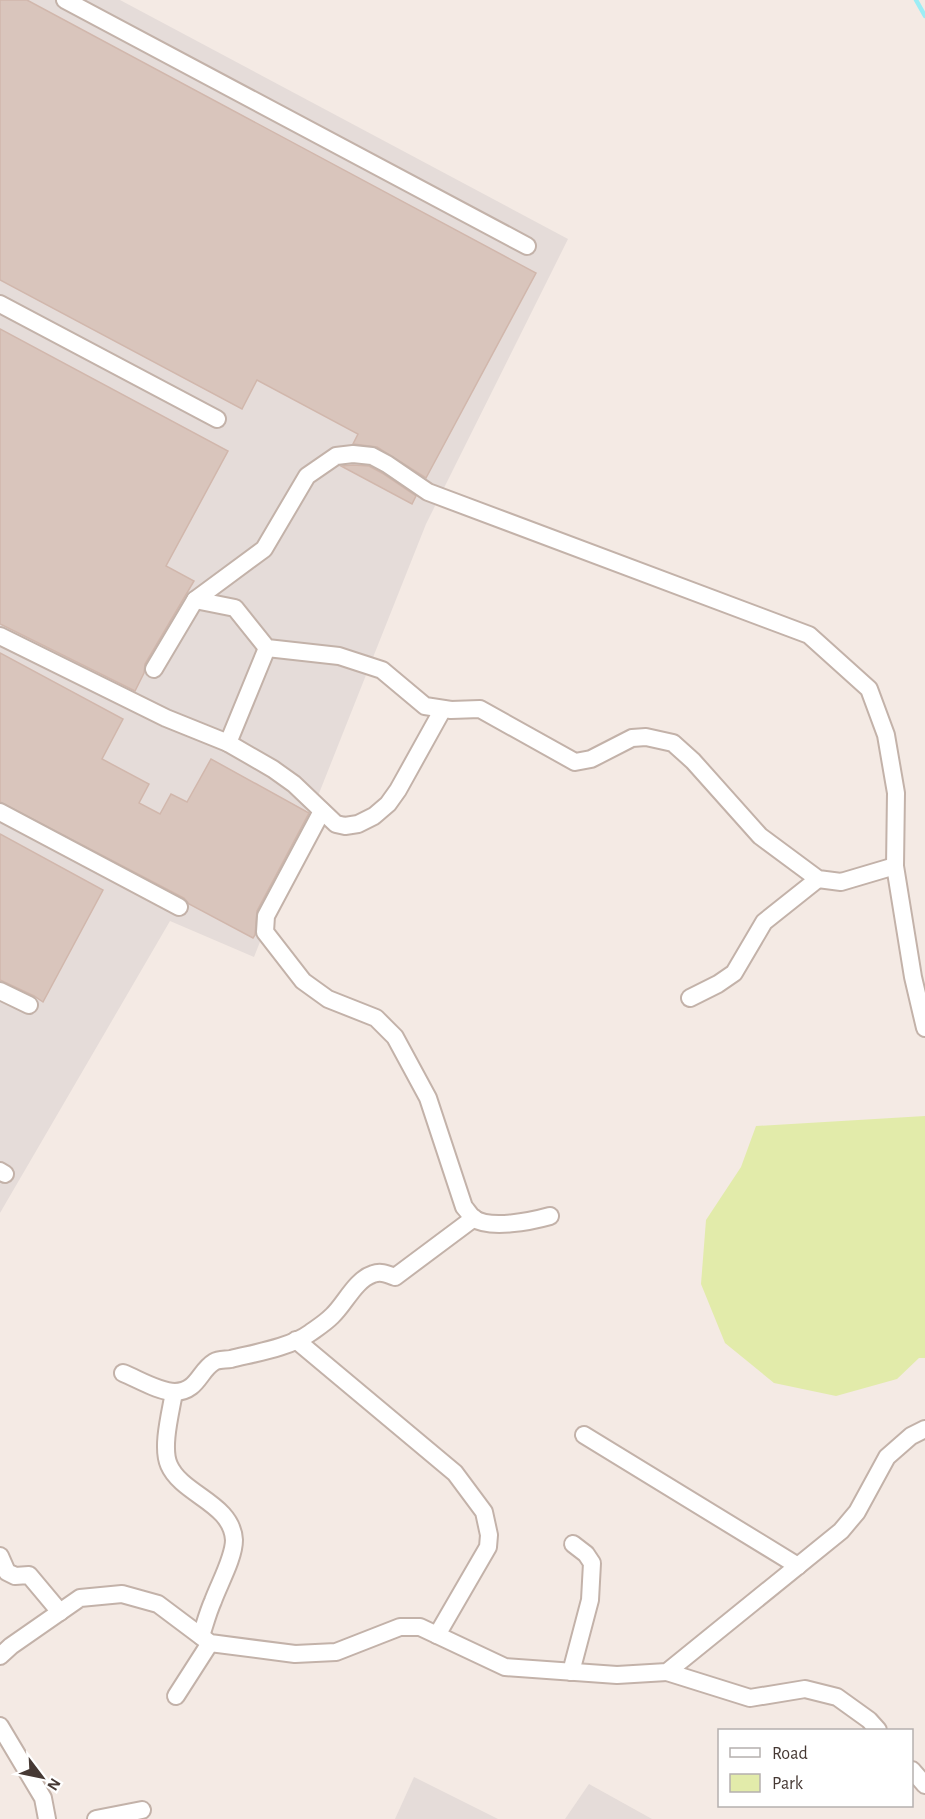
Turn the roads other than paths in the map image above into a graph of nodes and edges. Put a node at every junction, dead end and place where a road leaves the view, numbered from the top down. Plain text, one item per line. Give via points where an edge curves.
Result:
1 (64, 0) edge
2 (527, 246) dead end
3 (0, 304) edge
4 (217, 419) dead end
5 (195, 600) junction
6 (0, 636) edge
7 (267, 648) junction
8 (154, 669) dead end
9 (443, 709) junction
10 (228, 743) junction
11 (322, 811) junction
12 (0, 812) edge
13 (895, 866) junction
14 (818, 879) junction
15 (179, 908) dead end
16 (0, 991) edge
17 (690, 998) dead end
18 (29, 1005) dead end
19 (925, 1028) edge
20 (550, 1216) dead end
21 (474, 1218) junction
22 (296, 1340) junction
23 (123, 1372) dead end
24 (174, 1392) junction
25 (925, 1430) edge
26 (584, 1435) dead end
27 (573, 1544) dead end
28 (0, 1556) edge
29 (798, 1566) junction
30 (60, 1611) junction
31 (437, 1635) junction
32 (206, 1640) junction
33 (0, 1656) edge
34 (571, 1672) junction
35 (667, 1672) junction
36 (176, 1696) dead end
37 (0, 1726) edge
38 (876, 1729) edge
39 (913, 1771) edge
40 (925, 1785) edge
41 (142, 1810) dead end
42 (47, 1819) edge
43 (96, 1819) edge

1 - 2 street
3 - 4 street
5 - 7 street via 235,608
5 - 8 street
5 - 13 street via 264,549 307,476 336,456 372,456 428,492 809,635 869,689 886,735 896,793
6 - 10 street via 166,718
7 - 9 street via 339,656 382,670 425,706
7 - 10 street
9 - 11 street via 398,790 374,816 345,826 336,824
9 - 14 street via 480,709 575,762 591,759 632,738 673,743 760,836
10 - 11 street via 294,784
11 - 21 street via 266,916 265,932 303,981 328,999 376,1018 394,1037 428,1098 464,1207
12 - 15 street
13 - 14 street via 841,882
13 - 19 street
14 - 17 street via 764,922 734,973
16 - 18 street
20 - 21 street via 530,1222 491,1223
21 - 22 street via 395,1277 382,1272 364,1279 333,1315
22 - 24 street via 217,1360 188,1389
22 - 31 street via 455,1473 484,1512 488,1547
23 - 24 street
24 - 32 street via 166,1451 168,1464 177,1478 219,1511 230,1524 233,1536 227,1567 213,1601
25 - 29 street via 911,1436 887,1457 857,1512 841,1531
26 - 29 street
27 - 34 street via 592,1563 591,1600
28 - 30 street via 7,1572 29,1575
29 - 35 street
30 - 32 street via 80,1598 122,1594 158,1604
30 - 33 street
31 - 32 street via 420,1627 400,1627 336,1652 295,1654
31 - 34 street via 505,1667
32 - 36 street
34 - 35 street
35 - 38 street via 750,1698 805,1689 837,1697
37 - 42 street via 43,1798
39 - 40 street
41 - 43 street

